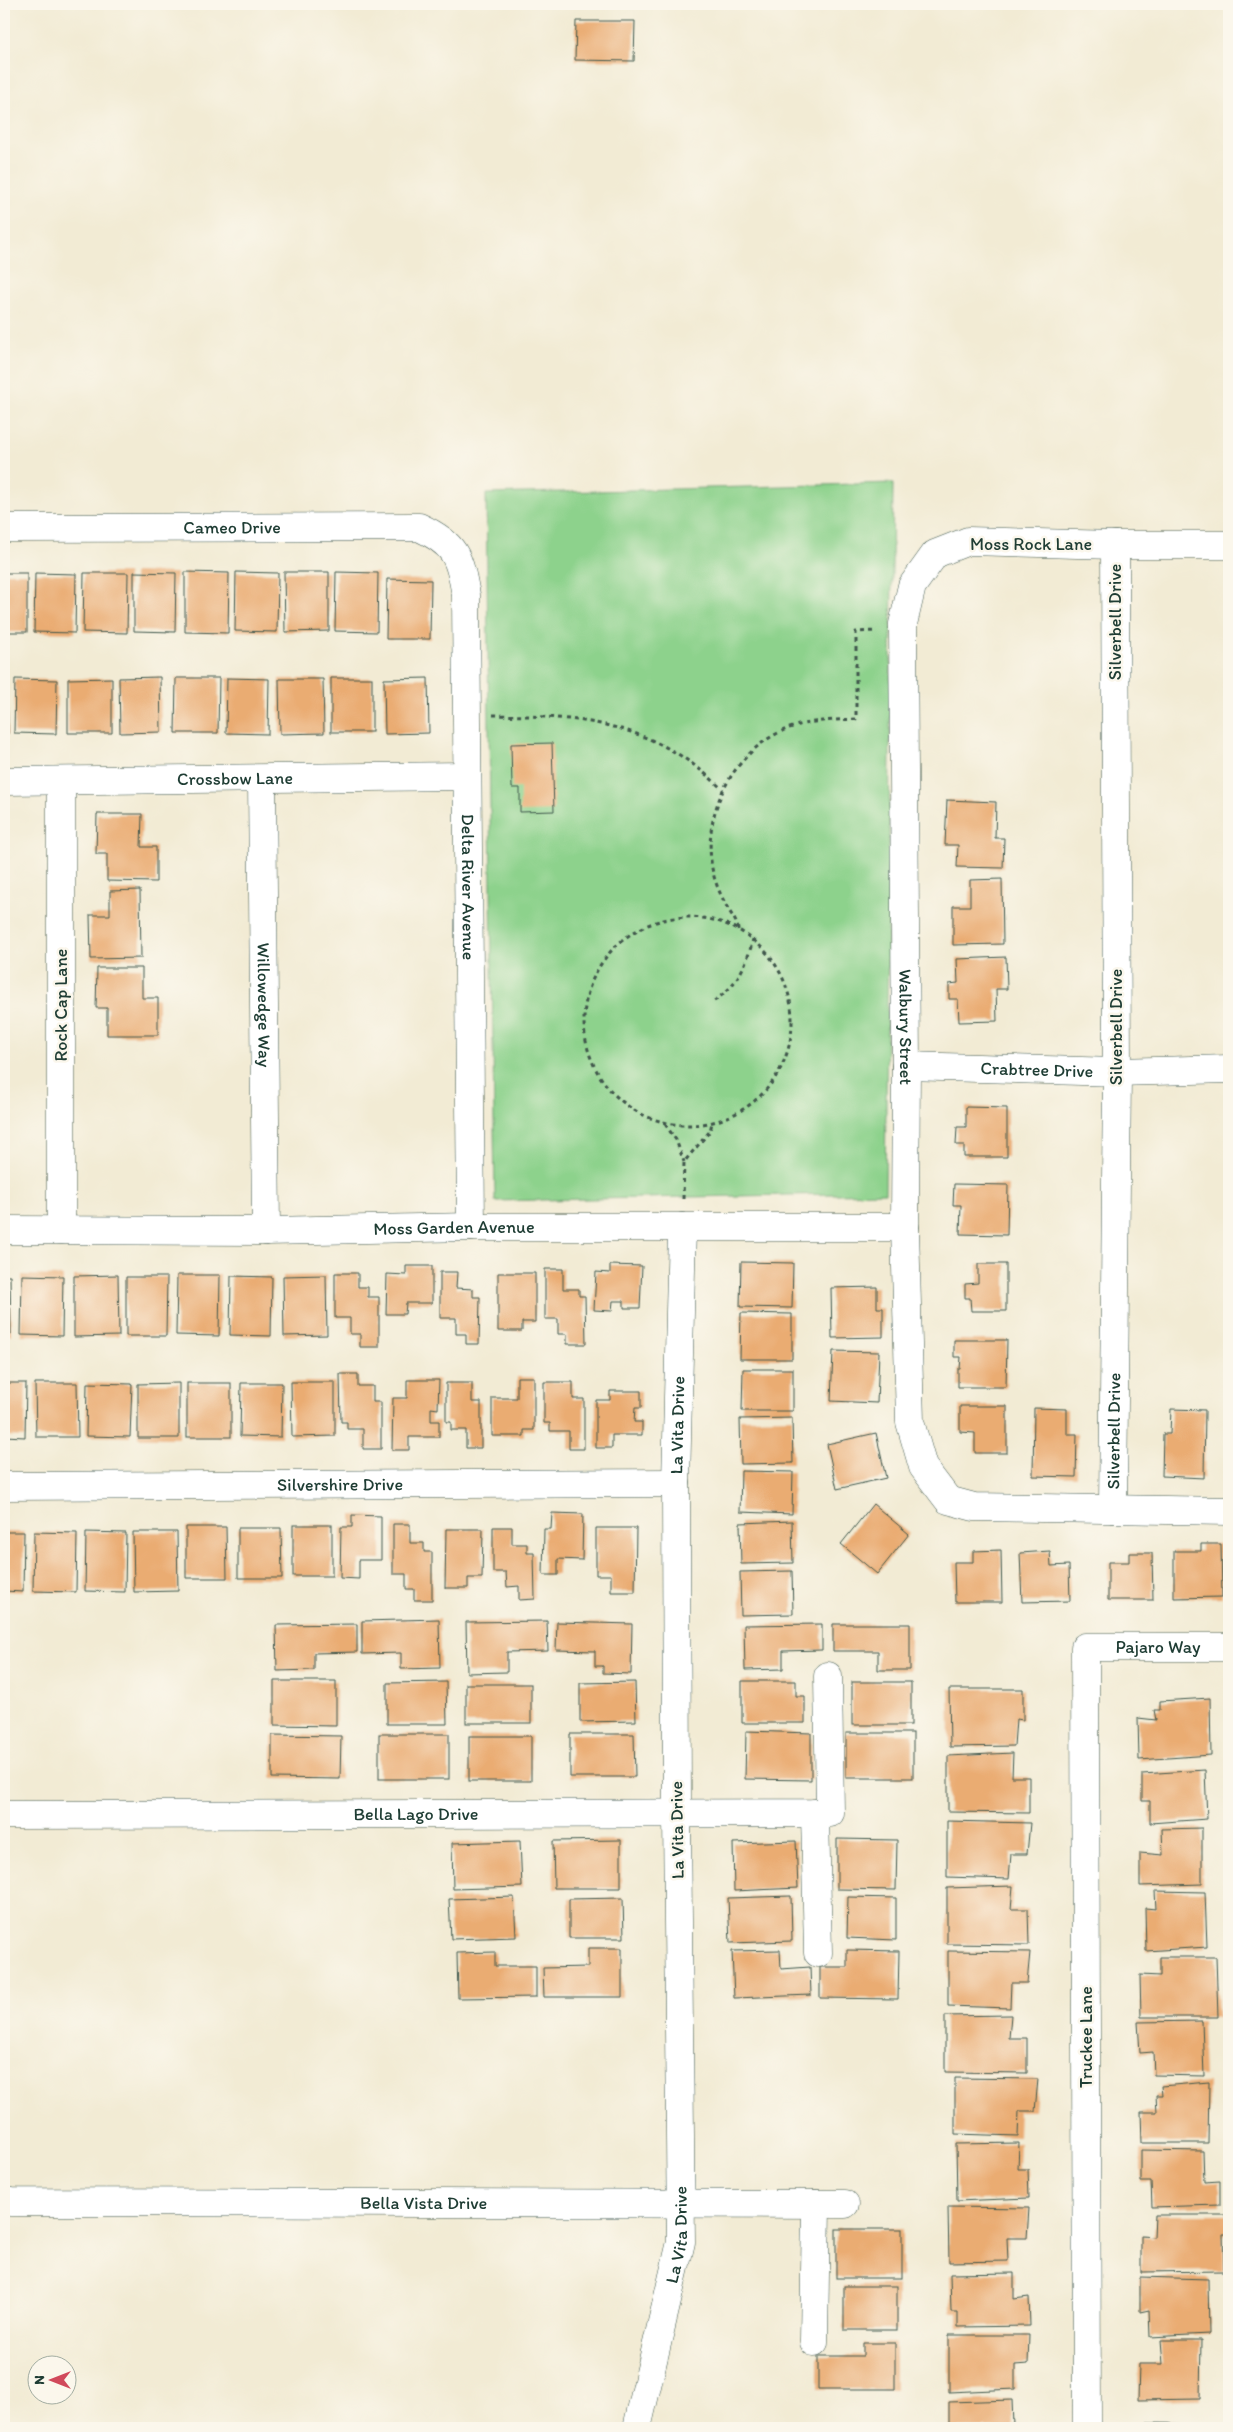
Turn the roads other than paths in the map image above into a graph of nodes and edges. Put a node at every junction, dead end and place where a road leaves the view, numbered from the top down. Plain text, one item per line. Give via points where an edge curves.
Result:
1 (4, 528) edge
2 (1115, 545) junction
3 (1229, 545) edge
4 (453, 549) joint
5 (912, 586) joint
6 (467, 776) junction
7 (262, 779) junction
8 (4, 781) edge
9 (62, 781) junction
10 (906, 1066) junction
11 (1229, 1068) edge
12 (1117, 1072) junction
13 (471, 1227) junction
14 (682, 1227) junction
15 (905, 1227) junction
16 (4, 1230) edge
17 (60, 1230) junction
18 (266, 1232) junction
19 (676, 1483) junction
20 (4, 1486) edge
21 (1113, 1509) junction
22 (1229, 1511) edge
23 (1086, 1647) joint
24 (1229, 1647) edge
25 (828, 1676) dead end
26 (677, 1813) junction
27 (823, 1813) junction
28 (4, 1815) edge
29 (818, 1953) dead end
30 (4, 2200) edge
31 (682, 2204) junction
32 (816, 2204) junction
33 (845, 2204) dead end
34 (814, 2342) dead end
35 (637, 2428) edge
36 (1087, 2428) edge

1 - 4 street, Cameo Drive via 419,527 437,535
2 - 3 street, Moss Rock Lane
2 - 5 street, Moss Rock Lane via 968,541 934,554
2 - 12 street, Silverbell Drive
4 - 6 street, Delta River Avenue via 460,560 466,595
5 - 10 street, Walbury Street via 902,630
6 - 7 street, Crossbow Lane
6 - 13 street, Delta River Avenue
7 - 9 street, Crossbow Lane
7 - 18 street, Willowedge Way
8 - 9 street, Crossbow Lane
9 - 17 street, Rock Cap Lane
10 - 12 street, Crabtree Drive
10 - 15 street, Walbury Street
11 - 12 street, Crabtree Drive
12 - 21 street, Silverbell Drive
13 - 14 street, Moss Garden Avenue
13 - 18 street, Moss Garden Avenue
14 - 15 street, Moss Garden Avenue
14 - 19 street, La Vita Drive
15 - 21 street, Walbury Street via 910,1422 923,1467 948,1500 974,1507
16 - 17 street, Moss Garden Avenue
17 - 18 street, Moss Garden Avenue
19 - 20 street, Silvershire Drive
19 - 26 street, La Vita Drive
21 - 22 street
23 - 24 street, Pajaro Way
23 - 36 street, Truckee Lane
25 - 27 street
26 - 27 street, Bella Lago Drive
26 - 28 street, Bella Lago Drive
26 - 31 street, La Vita Drive
27 - 29 street
30 - 31 street, Bella Vista Drive
31 - 32 street, Bella Vista Drive
31 - 35 street, La Vita Drive via 682,2242
32 - 33 street, Bella Vista Drive
32 - 34 street

